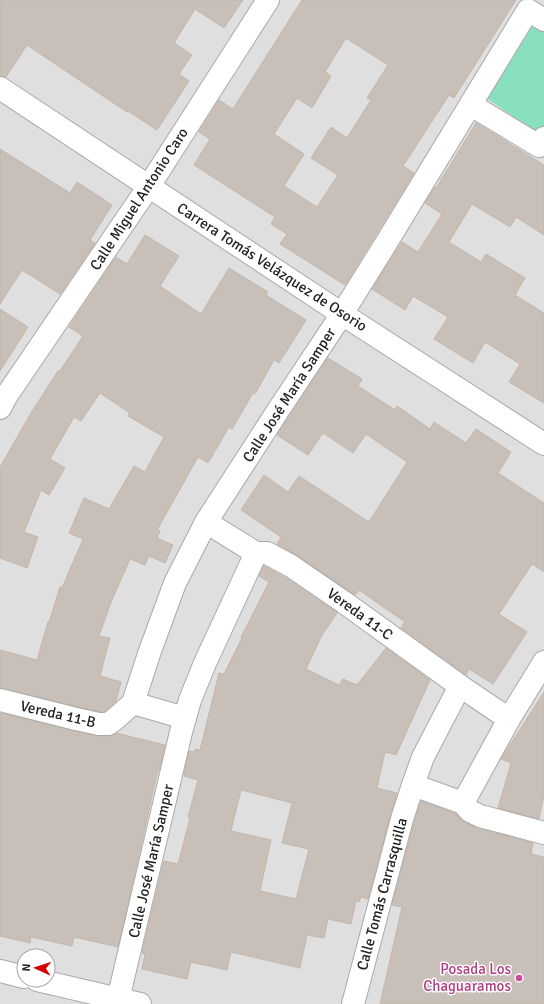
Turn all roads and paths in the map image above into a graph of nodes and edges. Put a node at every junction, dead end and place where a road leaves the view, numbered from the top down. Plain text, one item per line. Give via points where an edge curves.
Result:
1 (268, 0) edge
2 (544, 20) edge
3 (0, 88) edge
4 (471, 105) junction
5 (544, 138) edge
6 (149, 186) junction
7 (342, 314) junction
8 (2, 398) edge
9 (544, 444) edge
10 (206, 522) junction
11 (256, 553) junction
12 (544, 662) edge
13 (460, 686) junction
14 (0, 700) edge
15 (133, 703) junction
16 (184, 718) junction
17 (509, 719) junction
18 (413, 785) junction
19 (463, 803) junction
20 (544, 833) edge
21 (0, 971) edge
22 (16, 975) edge
23 (56, 985) edge
24 (117, 1001) edge
25 (140, 1004) edge
26 (353, 1004) edge

1 - 6 street, Calle Miguel Antonio Caro
2 - 4 street, Calle José María Samper via 528,10
3 - 6 street, Carrera Tomás Velázquez de Osorio
4 - 5 street via 539,146
4 - 7 street, Calle José María Samper
6 - 7 street, Carrera Tomás Velázquez de Osorio
6 - 8 street, Calle Miguel Antonio Caro
7 - 9 street, Carrera Tomás Velázquez de Osorio
7 - 10 street, Calle José María Samper
10 - 11 street
10 - 15 street, Calle José María Samper via 175,583
11 - 13 street, Vereda 11-C via 267,553 291,566
11 - 16 street, Calle José María Samper via 205,664
12 - 17 street
13 - 17 street
13 - 18 street, Calle Tomás Carrasquilla via 423,757
14 - 15 street, Vereda 11-B via 99,724 108,724
15 - 16 street
16 - 24 street, Calle José María Samper
17 - 19 street
18 - 19 street
18 - 26 street, Calle Tomás Carrasquilla
19 - 20 street via 470,811 480,816
21 - 22 street
23 - 24 street
24 - 25 street

